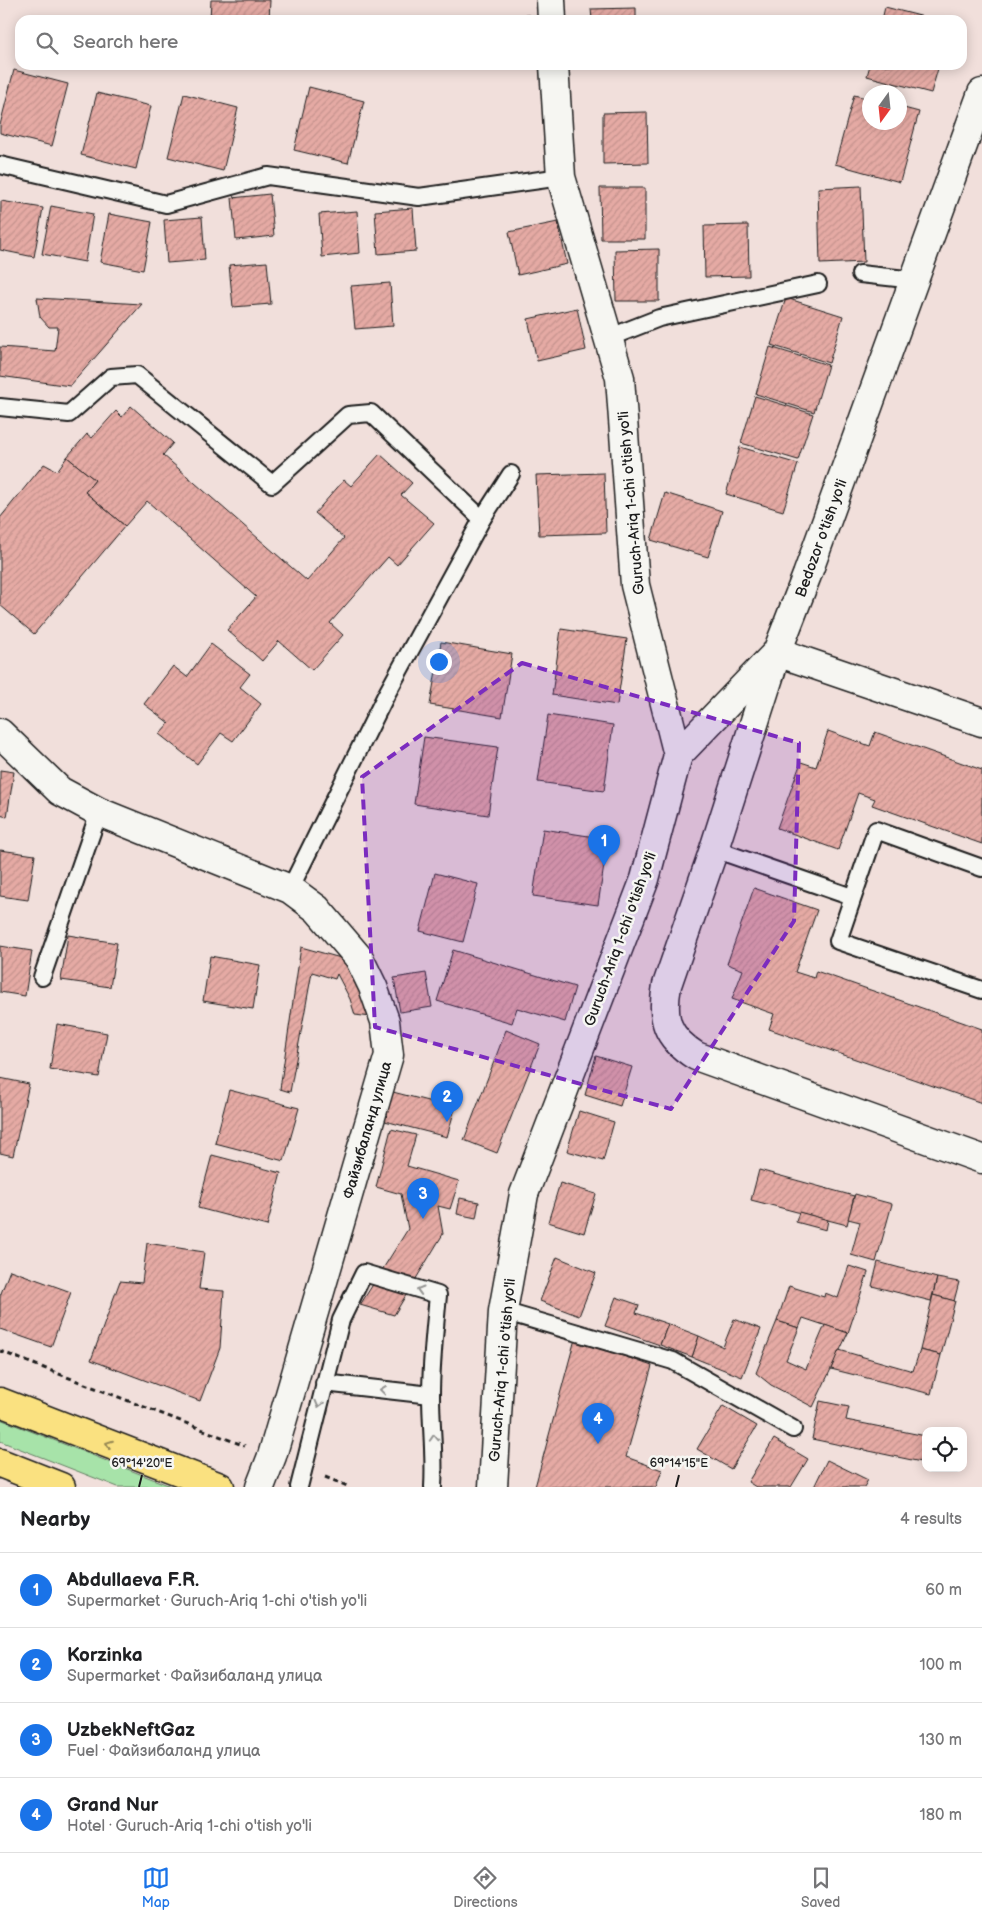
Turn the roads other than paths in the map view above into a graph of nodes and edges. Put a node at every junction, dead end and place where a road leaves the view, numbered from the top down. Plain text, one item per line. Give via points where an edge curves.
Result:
1 (551, 0) edge
2 (552, 15) edge
3 (554, 70) edge
4 (982, 93) edge
5 (0, 165) edge
6 (561, 177) junction
7 (860, 274) dead end
8 (915, 280) junction
9 (818, 284) dead end
10 (608, 338) junction
11 (0, 407) edge
12 (511, 474) dead end
13 (482, 519) junction
14 (778, 652) junction
15 (982, 722) edge
16 (0, 733) edge
17 (678, 756) junction
18 (99, 812) junction
19 (714, 849) junction
20 (982, 868) edge
21 (290, 889) junction
22 (852, 897) junction
23 (42, 977) dead end
24 (982, 990) edge
25 (982, 1159) edge
26 (503, 1311) junction
27 (324, 1383) junction
28 (431, 1396) junction
29 (0, 1402) edge
30 (793, 1429) dead end
31 (0, 1463) edge
32 (61, 1487) edge
33 (220, 1487) edge
34 (260, 1487) edge
35 (299, 1487) edge
36 (433, 1487) edge
37 (493, 1487) edge

1 - 2 street
3 - 6 street, Guruch-Ariq 1-chi o'tish yo'li
4 - 8 street, Bedozor o'tish yo'li
5 - 6 lane via 166,204 268,176 419,197
6 - 10 street, Guruch-Ariq 1-chi o'tish yo'li
7 - 8 lane
8 - 14 street, Bedozor o'tish yo'li
9 - 10 lane via 659,318
10 - 17 street, Guruch-Ariq 1-chi o'tish yo'li via 620,378 636,585
11 - 13 lane via 69,414 111,377 136,374 272,484 348,415 372,413
12 - 13 lane
13 - 21 lane via 386,695
14 - 15 street
14 - 17 street
14 - 19 street, Bedozor o'tish yo'li
16 - 18 street, Файзибаланд улица via 60,791
17 - 26 street, Guruch-Ariq 1-chi o'tish yo'li via 645,880 524,1194
18 - 21 street, Файзибаланд улица
18 - 23 lane
19 - 22 lane
19 - 25 street, Bedozor o'tish yo'li via 667,985 666,1023 672,1036 696,1056
20 - 22 lane via 876,830
21 - 34 street, Файзибаланд улица via 317,908 359,958 385,1020 389,1055 272,1456
22 - 24 lane via 838,941
26 - 30 lane via 673,1361
26 - 37 street, Guruch-Ariq 1-chi o'tish yo'li
28 -> 27 lane
28 -> 27 lane via 438,1295 364,1273 341,1320
27 -> 35 lane
36 -> 28 lane via 435,1459
33 -> 29 highway
31 - 32 highway

